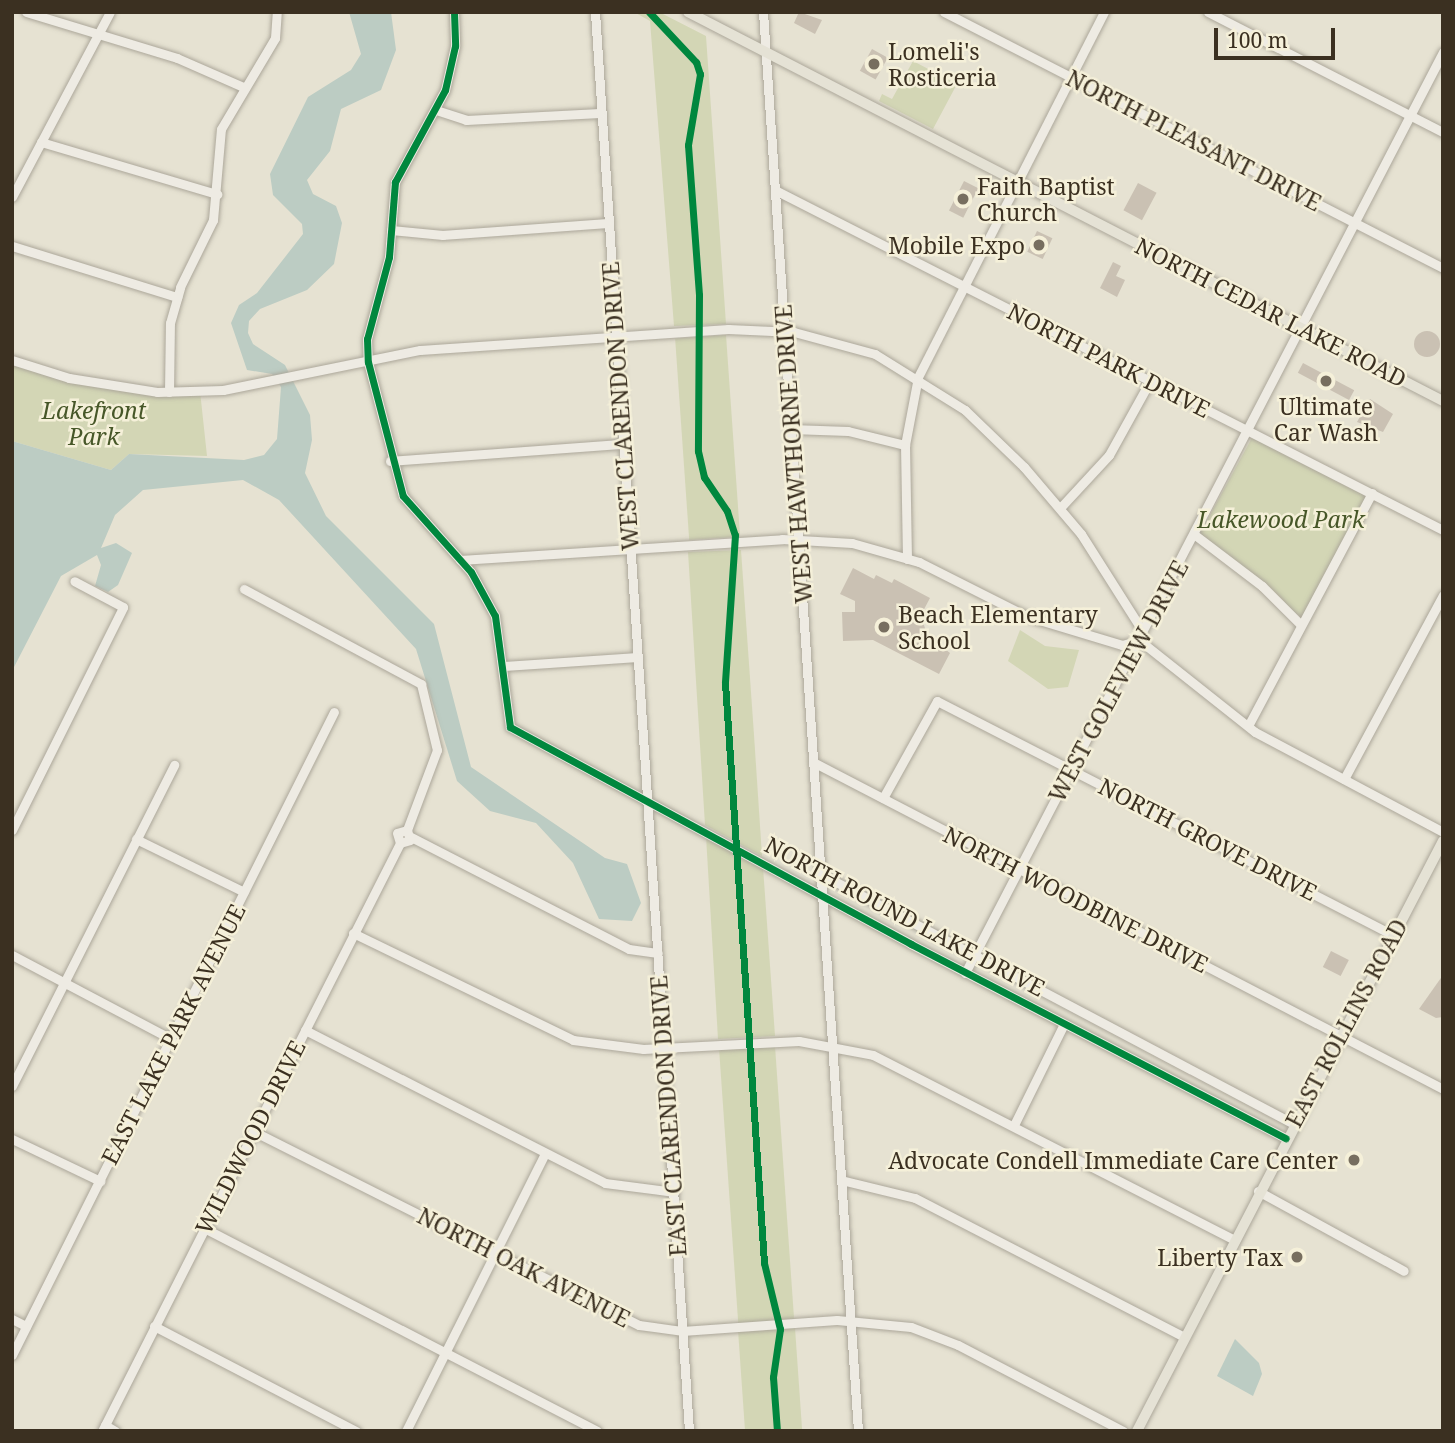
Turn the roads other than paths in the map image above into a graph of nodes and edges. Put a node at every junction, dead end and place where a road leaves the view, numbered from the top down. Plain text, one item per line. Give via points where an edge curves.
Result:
1 (26, 12) edge
2 (110, 12) edge
3 (277, 12) edge
4 (454, 12) edge
5 (595, 12) edge
6 (688, 12) edge
7 (763, 12) edge
8 (944, 12) edge
9 (1104, 12) edge
10 (1208, 12) edge
11 (98, 35) junction
12 (1443, 52) edge
13 (767, 53) junction
14 (1071, 77) junction
15 (243, 87) junction
16 (436, 110) junction
17 (600, 113) junction
18 (1411, 115) junction
19 (1443, 132) edge
20 (41, 142) junction
21 (1018, 182) junction
22 (775, 190) junction
23 (217, 194) junction
24 (12, 197) edge
25 (607, 223) junction
26 (1356, 223) junction
27 (391, 230) junction
28 (12, 246) edge
29 (1443, 268) edge
30 (964, 287) junction
31 (177, 297) junction
32 (1302, 328) junction
33 (785, 331) junction
34 (615, 336) junction
35 (368, 357) junction
36 (12, 360) edge
37 (918, 377) junction
38 (1150, 381) junction
39 (169, 392) junction
40 (1443, 401) edge
41 (791, 429) junction
42 (1249, 431) junction
43 (622, 444) junction
44 (905, 445) junction
45 (390, 461) junction
46 (1372, 493) junction
47 (1060, 508) junction
48 (1443, 530) edge
49 (1195, 535) junction
50 (799, 539) junction
51 (630, 550) junction
52 (906, 559) junction
53 (460, 560) junction
54 (74, 581) dead end
55 (244, 589) dead end
56 (1443, 596) edge
57 (1301, 625) junction
58 (1139, 640) junction
59 (637, 657) junction
60 (505, 666) junction
61 (334, 712) dead end
62 (1248, 726) junction
63 (813, 762) junction
64 (174, 765) dead end
65 (1072, 769) junction
66 (1344, 779) junction
67 (883, 798) junction
68 (647, 800) junction
69 (12, 830) edge
70 (1443, 832) edge
71 (409, 833) junction
72 (136, 839) junction
73 (1443, 841) edge
74 (1019, 870) junction
75 (821, 874) junction
76 (244, 892) junction
77 (822, 895) junction
78 (353, 933) junction
79 (1393, 935) junction
80 (658, 953) junction
81 (12, 955) edge
82 (974, 955) junction
83 (965, 973) junction
84 (64, 982) junction
85 (1064, 1024) junction
86 (305, 1030) junction
87 (1339, 1036) junction
88 (172, 1040) junction
89 (832, 1045) junction
90 (664, 1048) junction
91 (12, 1086) edge
92 (1443, 1090) edge
93 (1293, 1124) junction
94 (1014, 1125) junction
95 (253, 1130) junction
96 (1286, 1138) junction
97 (12, 1139) edge
98 (545, 1154) junction
99 (841, 1180) junction
100 (100, 1181) junction
101 (1258, 1191) junction
102 (674, 1192) junction
103 (204, 1228) junction
104 (1233, 1239) junction
105 (495, 1254) junction
106 (1404, 1271) dead end
107 (12, 1319) edge
108 (850, 1320) junction
109 (26, 1326) junction
110 (154, 1326) junction
111 (682, 1331) junction
112 (1184, 1336) junction
113 (446, 1352) junction
114 (12, 1354) edge
115 (104, 1428) edge
116 (116, 1431) edge
117 (356, 1431) edge
118 (406, 1431) edge
119 (597, 1431) edge
120 (689, 1431) edge
121 (858, 1431) edge
122 (1123, 1431) edge
123 (1137, 1431) edge

1 - 11 street
2 - 11 street
3 - 15 street via 275,38
4 - 16 street via 452,66
5 - 17 street, WEST CLARENDON DRIVE
6 - 13 main road, NORTH CEDAR LAKE ROAD
7 - 13 street, WEST HAWTHORNE DRIVE
8 - 14 street, NORTH PLEASANT DRIVE
9 - 14 street
10 - 18 street
11 - 15 street via 177,58
11 - 20 street
12 - 18 street, WEST GOLFVIEW DRIVE
13 - 21 main road, NORTH CEDAR LAKE ROAD
13 - 22 street, WEST HAWTHORNE DRIVE
14 - 21 street
14 - 26 street, NORTH PLEASANT DRIVE
15 - 23 street via 221,129
16 - 17 street via 466,120
16 - 27 street via 395,182
17 - 25 street, WEST CLARENDON DRIVE
18 - 19 street
18 - 26 street, WEST GOLFVIEW DRIVE
20 - 23 street
20 - 24 street
21 - 30 street
21 - 32 main road, NORTH CEDAR LAKE ROAD
22 - 30 street, NORTH PARK DRIVE
22 - 33 street, WEST HAWTHORNE DRIVE
23 - 31 street via 213,220
25 - 27 street via 443,235
25 - 34 street, WEST CLARENDON DRIVE
26 - 29 street, NORTH PLEASANT DRIVE
26 - 32 street, WEST GOLFVIEW DRIVE
27 - 35 street
28 - 31 street
30 - 37 street
30 - 38 street, NORTH PARK DRIVE
31 - 39 street via 167,348
32 - 40 main road, NORTH CEDAR LAKE ROAD
32 - 42 street, WEST GOLFVIEW DRIVE
33 - 34 street
33 - 37 street via 875,354
33 - 41 street, WEST HAWTHORNE DRIVE
34 - 35 street
34 - 43 street, WEST CLARENDON DRIVE
35 - 39 street via 274,381
35 - 45 street
36 - 39 street via 69,378
37 - 44 street
37 - 47 street via 994,436
38 - 42 street, NORTH PARK DRIVE
38 - 47 street via 1109,455
41 - 44 street via 848,431
41 - 50 street, WEST HAWTHORNE DRIVE
42 - 46 street, NORTH PARK DRIVE
42 - 49 street, WEST GOLFVIEW DRIVE
43 - 45 street
43 - 51 street, WEST CLARENDON DRIVE
44 - 52 street
45 - 53 street via 415,514
46 - 48 street, NORTH PARK DRIVE
46 - 57 street
47 - 58 street via 1140,627
49 - 57 street via 1262,586
49 - 58 street, WEST GOLFVIEW DRIVE
50 - 51 street
50 - 52 street via 852,544
50 - 63 street, WEST HAWTHORNE DRIVE
51 - 53 street
51 - 59 street, WEST CLARENDON DRIVE
52 - 58 street via 1026,616 1122,645
53 - 60 street via 495,616
54 - 69 street via 123,607
55 - 71 street, WILDWOOD DRIVE via 421,684 437,750
56 - 66 street
57 - 62 street
58 - 62 street
58 - 65 street, WEST GOLFVIEW DRIVE
59 - 60 street
59 - 68 street, WEST CLARENDON DRIVE
60 - 68 street, NORTH ROUND LAKE DRIVE via 509,725
61 - 76 street, EAST LAKE PARK AVENUE
62 - 66 street
63 - 67 street, NORTH WOODBINE DRIVE
63 - 75 street, WEST HAWTHORNE DRIVE
64 - 72 street
65 - 67 street, NORTH GROVE DRIVE via 937,701
65 - 74 street, WEST GOLFVIEW DRIVE
65 - 79 street, NORTH GROVE DRIVE
66 - 70 street
67 - 74 street, NORTH WOODBINE DRIVE
68 - 77 street, NORTH ROUND LAKE DRIVE
68 - 80 street, EAST CLARENDON DRIVE
71 - 78 street, WILDWOOD DRIVE via 397,833 400,843
71 - 80 street via 629,949
72 - 76 street
72 - 84 street
73 - 79 main road, EAST ROLLINS ROAD
74 - 82 street, WEST GOLFVIEW DRIVE
74 - 87 street, NORTH WOODBINE DRIVE
75 - 77 street, WEST HAWTHORNE DRIVE
75 - 82 street
76 - 88 street, EAST LAKE PARK AVENUE
77 - 83 street, NORTH ROUND LAKE DRIVE
77 - 89 street, WEST HAWTHORNE DRIVE
78 - 86 street, WILDWOOD DRIVE
78 - 90 street via 563,1037 596,1046
79 - 87 main road, EAST ROLLINS ROAD
80 - 90 street, EAST CLARENDON DRIVE
81 - 84 street
82 - 83 street, WEST GOLFVIEW DRIVE
82 - 93 street
83 - 85 street, NORTH ROUND LAKE DRIVE
84 - 88 street
84 - 91 street
85 - 94 street
85 - 96 street, NORTH ROUND LAKE DRIVE
86 - 95 street, WILDWOOD DRIVE
86 - 98 street
87 - 92 street, NORTH WOODBINE DRIVE
87 - 93 main road, EAST ROLLINS ROAD
88 - 100 street, EAST LAKE PARK AVENUE
89 - 90 street via 749,1041
89 - 94 street via 873,1055
89 - 99 street, WEST HAWTHORNE DRIVE
90 - 102 street, EAST CLARENDON DRIVE
93 - 96 main road, EAST ROLLINS ROAD
94 - 104 street
95 - 103 street, WILDWOOD DRIVE
95 - 105 street, NORTH OAK AVENUE
96 - 101 main road, EAST ROLLINS ROAD
97 - 100 street
98 - 102 street via 629,1190
98 - 105 street
99 - 108 street, WEST HAWTHORNE DRIVE
99 - 112 street via 915,1198
100 - 109 street, EAST LAKE PARK AVENUE
101 - 104 main road, EAST ROLLINS ROAD
101 - 106 street
102 - 111 street, EAST CLARENDON DRIVE
103 - 110 street, WILDWOOD DRIVE
103 - 113 street
104 - 112 main road, EAST ROLLINS ROAD
105 - 111 street, NORTH OAK AVENUE via 622,1318 659,1330
105 - 113 street
107 - 109 street
108 - 111 street, NORTH OAK AVENUE
108 - 121 street, WEST HAWTHORNE DRIVE
108 - 122 street, NORTH OAK AVENUE via 888,1322 934,1334
109 - 114 street, EAST LAKE PARK AVENUE
110 - 115 street, WILDWOOD DRIVE
110 - 117 street
111 - 120 street, EAST CLARENDON DRIVE
112 - 123 main road, EAST ROLLINS ROAD
113 - 118 street
113 - 119 street
115 - 116 street

